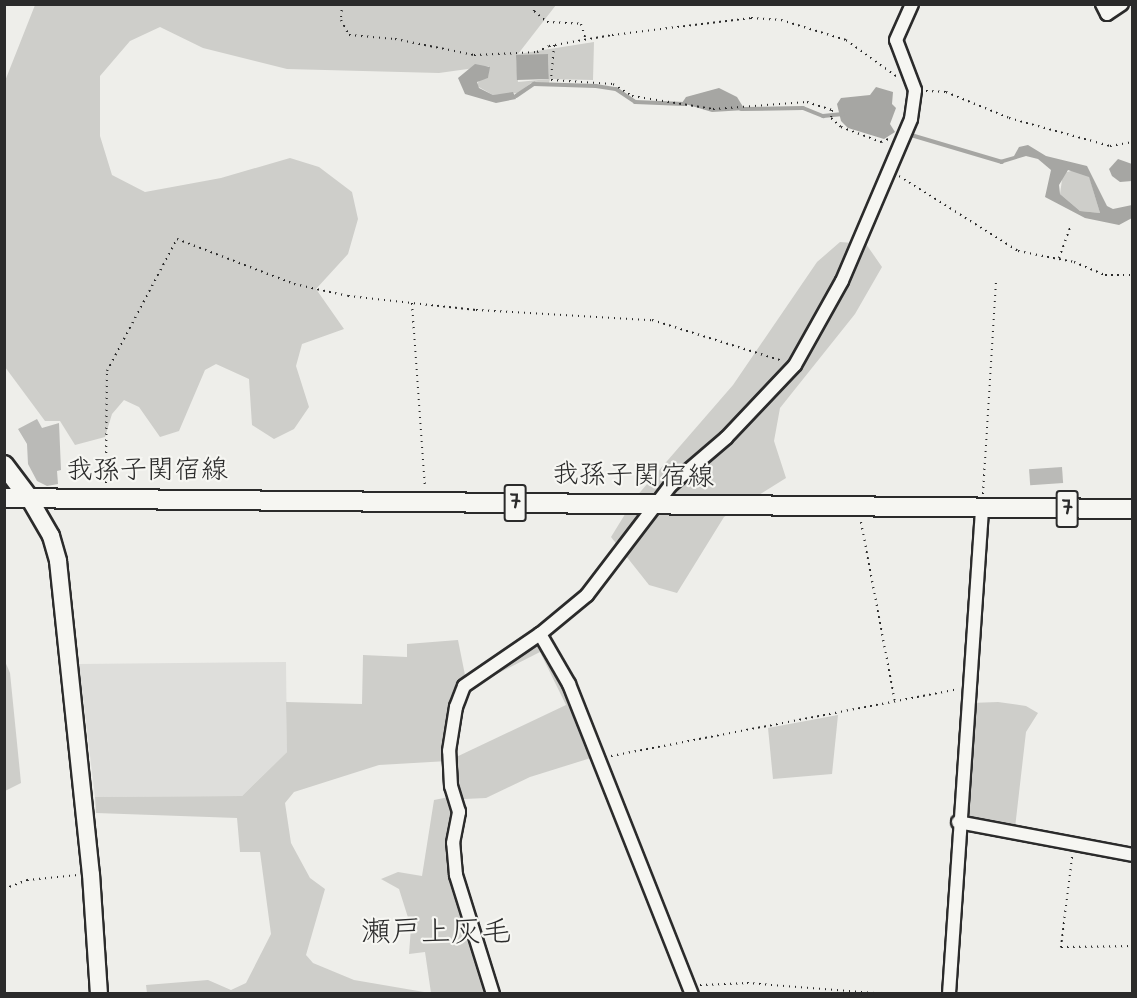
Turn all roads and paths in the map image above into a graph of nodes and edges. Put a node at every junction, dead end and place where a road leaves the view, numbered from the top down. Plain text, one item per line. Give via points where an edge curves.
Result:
1 (342, 4) edge
2 (533, 4) edge
3 (912, 4) edge
4 (1102, 4) edge
5 (1122, 4) edge
6 (586, 40) junction
7 (554, 45) junction
8 (913, 85) junction
9 (1132, 142) edge
10 (901, 143) junction
11 (889, 170) junction
12 (1070, 227) dead end
13 (1059, 258) junction
14 (1132, 275) edge
15 (996, 281) dead end
16 (412, 303) junction
17 (795, 365) junction
18 (4, 465) edge
19 (4, 498) edge
20 (29, 498) junction
21 (106, 498) junction
22 (426, 502) junction
23 (655, 504) junction
24 (858, 507) junction
25 (982, 508) junction
26 (1132, 509) edge
27 (540, 634) junction
28 (968, 687) junction
29 (895, 702) junction
30 (599, 758) junction
31 (958, 822) junction
32 (1074, 842) junction
33 (1132, 855) edge
34 (92, 874) junction
35 (4, 889) edge
36 (1132, 946) edge
37 (692, 990) edge
38 (99, 993) edge
39 (493, 993) edge
40 (888, 993) edge
41 (949, 993) edge

1 - 7 path via 341,20 350,35 395,39 474,56 537,52
2 - 6 path via 534,11 547,22 581,24
3 - 8 street via 896,40
4 - 5 street via 1107,14
6 - 7 path
6 - 8 path via 751,18 781,20 846,40
7 - 10 path via 551,80 613,84 640,98 713,109 807,102 832,110 831,118 841,127 881,142 892,138
8 - 9 path via 946,92 1009,118 1110,146
8 - 10 street via 911,119
10 - 11 street
11 - 13 path via 1018,250
11 - 17 street via 842,281
12 - 13 path
13 - 14 path via 1105,275
15 - 25 path
16 - 17 path via 652,320
16 - 21 path via 348,296 294,284 177,238 108,370
16 - 22 path
17 - 23 street via 781,384
18 - 20 main road, 我孫子関宿線
19 - 20 main road
20 - 21 main road, 我孫子関宿線 / 7
20 - 34 street via 51,536 58,561
21 - 22 main road, 我孫子関宿線 / 7
22 - 23 main road, 我孫子関宿線 / 7
23 - 24 main road, 我孫子関宿線 / 7
23 - 27 street via 598,583
24 - 25 main road, 我孫子関宿線 / 7
24 - 29 path
25 - 26 main road, 我孫子関宿線 / 7
25 - 28 street
27 - 30 street via 569,684
27 - 39 street via 470,679 456,707 452,728 451,786 459,812 453,843 456,876
28 - 29 path
28 - 31 street
29 - 30 path
30 - 37 street
31 - 32 street
31 - 41 street
32 - 33 street
32 - 36 path via 1061,947
34 - 35 path via 27,880
34 - 38 street
37 - 40 path via 747,983

